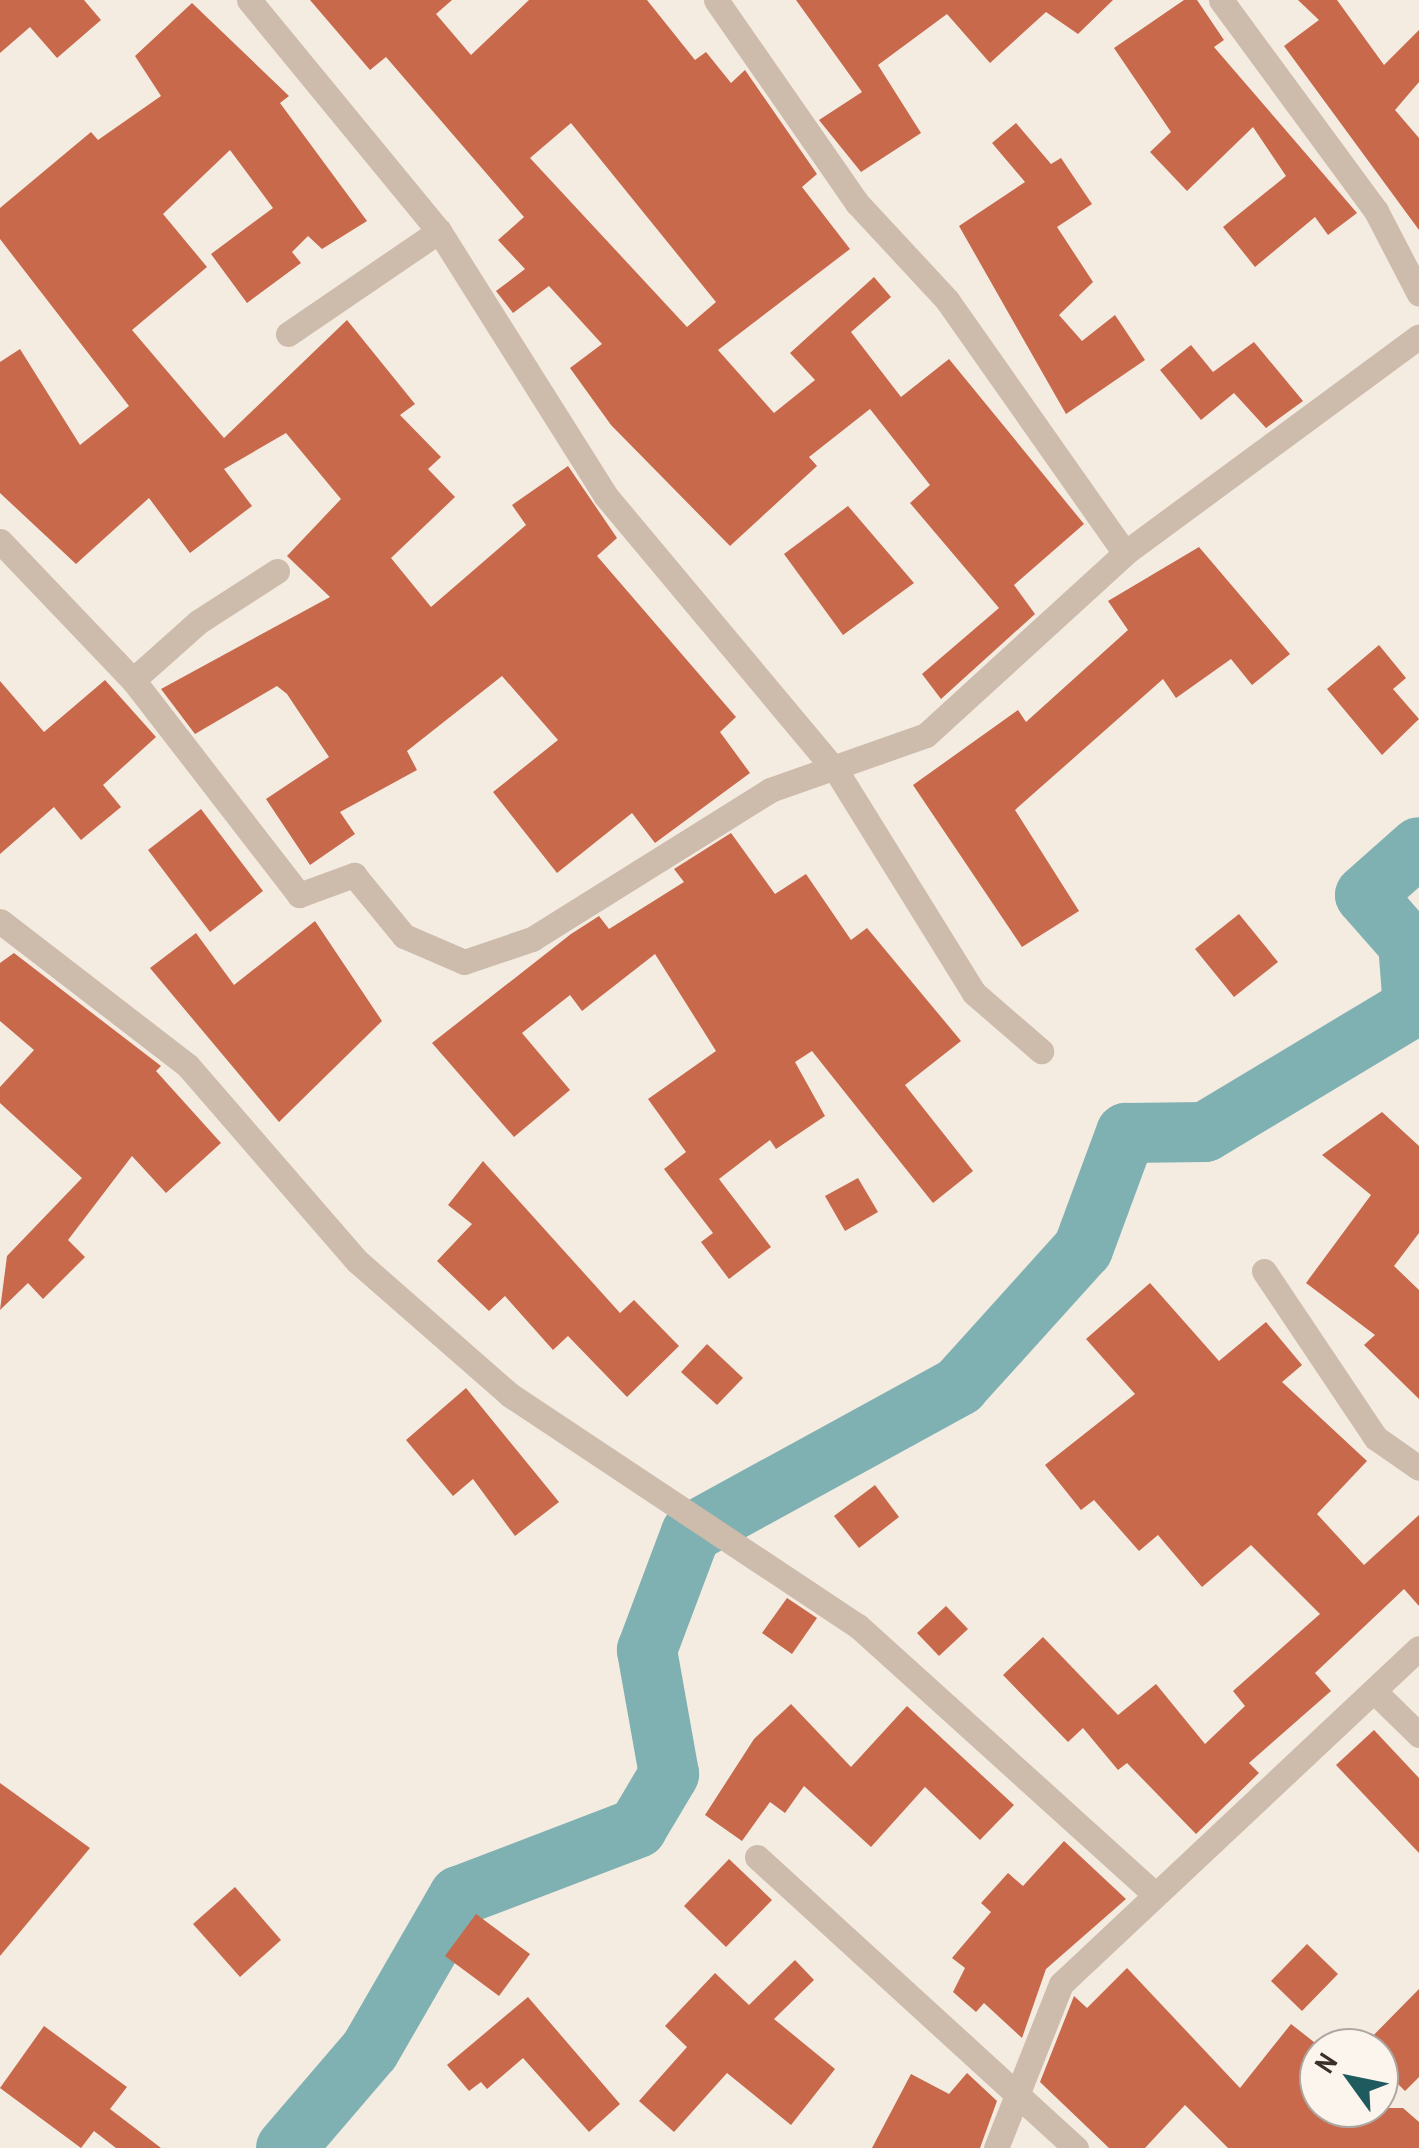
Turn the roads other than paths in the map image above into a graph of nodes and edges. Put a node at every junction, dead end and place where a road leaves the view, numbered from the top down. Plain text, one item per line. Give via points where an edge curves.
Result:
1 (249, 0) edge
2 (716, 0) edge
3 (1221, 0) edge
4 (439, 231) junction
5 (1419, 294) edge
6 (288, 334) dead end
7 (1419, 336) edge
8 (1, 545) edge
9 (1125, 554) junction
10 (277, 570) dead end
11 (134, 680) junction
12 (837, 772) junction
13 (0, 921) edge
14 (1041, 1051) dead end
15 (1264, 1272) dead end
16 (1419, 1468) edge
17 (1419, 1648) edge
18 (1374, 1691) junction
19 (1419, 1736) edge
20 (756, 1857) dead end
21 (1155, 1894) junction
22 (1018, 2089) junction
23 (996, 2148) edge
24 (1076, 2148) edge

1 - 4 street
2 - 9 street via 857,203 947,300
3 - 5 street via 1376,210
4 - 6 street
4 - 12 street via 606,495
7 - 9 street
8 - 11 street
9 - 12 street via 926,735
10 - 11 street via 198,622
11 - 12 street via 299,895 354,875 404,936 464,962 532,939 770,790
12 - 14 street via 974,993
13 - 21 street via 188,1066 356,1261 510,1395 858,1626
15 - 16 street via 1376,1438
17 - 18 street
18 - 19 street
18 - 21 street
20 - 22 street
21 - 22 street via 1061,1984
22 - 23 street
22 - 24 street

